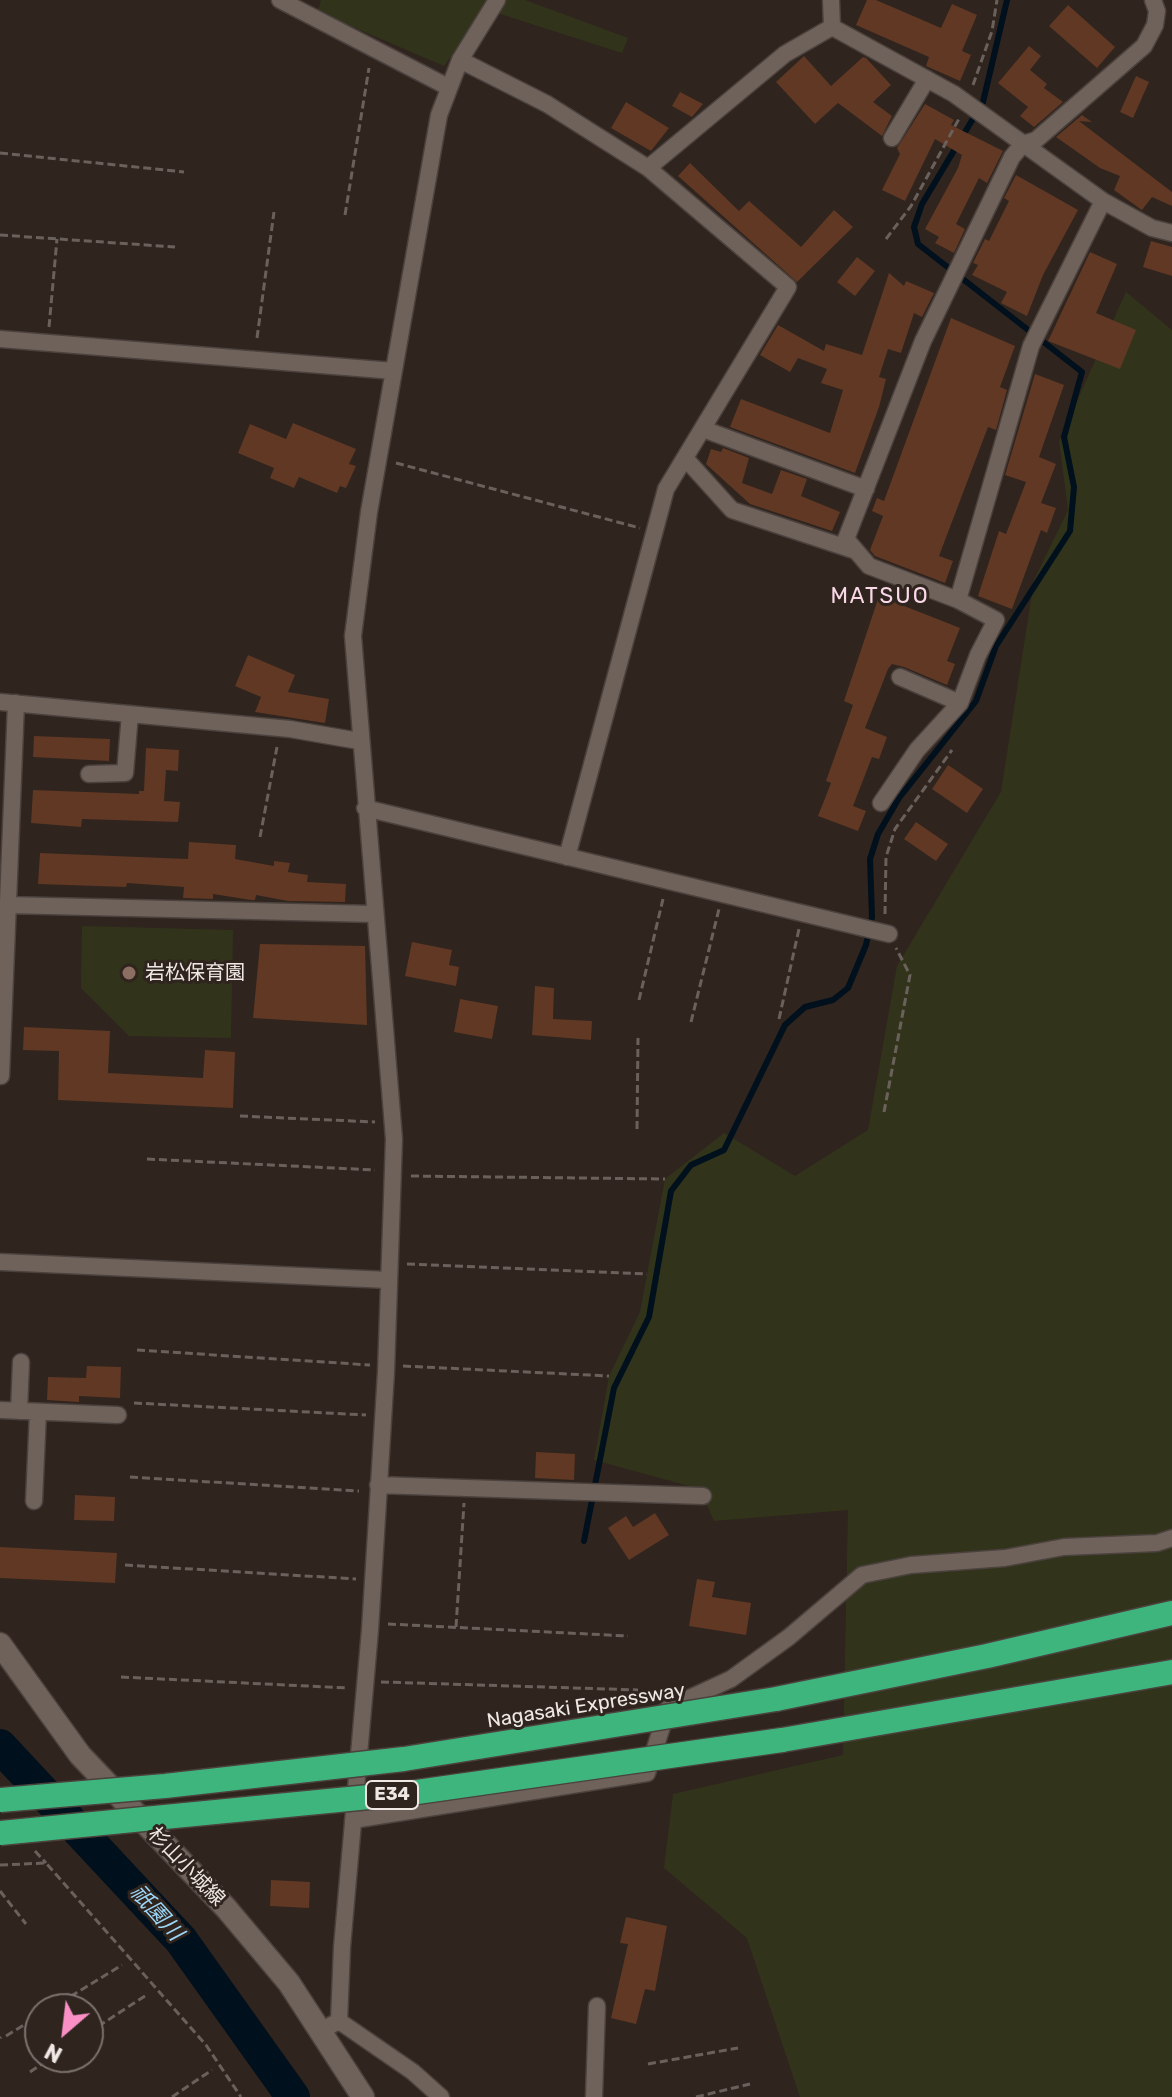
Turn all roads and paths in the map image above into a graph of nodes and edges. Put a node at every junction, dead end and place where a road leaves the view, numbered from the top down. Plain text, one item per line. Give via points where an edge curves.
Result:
1 (280, 0) edge
2 (497, 0) edge
3 (831, 0) edge
4 (997, 0) edge
5 (1153, 0) edge
6 (832, 27) junction
7 (460, 60) junction
8 (369, 68) dead end
9 (927, 79) junction
10 (448, 87) junction
11 (967, 105) junction
12 (892, 138) dead end
13 (1023, 144) junction
14 (0, 153) edge
15 (648, 168) junction
16 (184, 172) dead end
17 (1103, 201) junction
18 (274, 212) dead end
19 (345, 215) dead end
20 (1172, 233) edge
21 (0, 235) edge
22 (57, 239) junction
23 (886, 239) dead end
24 (175, 247) dead end
25 (49, 328) dead end
26 (257, 338) dead end
27 (0, 339) edge
28 (394, 371) junction
29 (703, 429) junction
30 (685, 458) junction
31 (395, 462) dead end
32 (866, 489) junction
33 (640, 528) dead end
34 (853, 550) junction
35 (958, 600) junction
36 (900, 677) dead end
37 (8, 702) edge
38 (960, 703) junction
39 (130, 714) junction
40 (279, 735) dead end
41 (359, 741) junction
42 (89, 774) dead end
43 (881, 803) dead end
44 (365, 808) junction
45 (260, 837) dead end
46 (567, 857) junction
47 (665, 889) dead end
48 (720, 903) dead end
49 (7, 905) junction
50 (373, 914) junction
51 (800, 922) dead end
52 (876, 931) dead end
53 (639, 1000) dead end
54 (779, 1019) dead end
55 (691, 1022) dead end
56 (638, 1038) dead end
57 (1, 1076) edge
58 (240, 1116) dead end
59 (382, 1123) dead end
60 (637, 1129) dead end
61 (147, 1159) dead end
62 (382, 1170) dead end
63 (407, 1176) dead end
64 (665, 1179) dead end
65 (0, 1262) edge
66 (402, 1264) dead end
67 (647, 1274) dead end
68 (388, 1280) junction
69 (137, 1350) dead end
70 (21, 1362) dead end
71 (370, 1365) dead end
72 (396, 1366) dead end
73 (609, 1376) dead end
74 (134, 1403) dead end
75 (0, 1410) edge
76 (19, 1411) junction
77 (38, 1412) junction
78 (118, 1415) dead end
79 (368, 1415) dead end
80 (130, 1477) dead end
81 (370, 1488) junction
82 (464, 1495) dead end
83 (703, 1496) dead end
84 (34, 1501) dead end
85 (1172, 1538) edge
86 (125, 1565) dead end
87 (358, 1579) dead end
88 (1172, 1613) edge
89 (380, 1624) dead end
90 (456, 1627) junction
91 (628, 1636) dead end
92 (0, 1644) edge
93 (1172, 1672) edge
94 (121, 1677) dead end
95 (377, 1682) dead end
96 (352, 1688) dead end
97 (638, 1690) dead end
98 (0, 1800) edge
99 (353, 1820) junction
100 (0, 1833) edge
101 (0, 1865) edge
102 (0, 1891) edge
103 (26, 1924) dead end
104 (122, 1965) dead end
105 (76, 1993) edge
106 (148, 1994) dead end
107 (597, 2006) dead end
108 (104, 2023) edge
109 (24, 2024) edge
110 (330, 2026) junction
111 (2, 2037) edge
112 (738, 2048) dead end
113 (648, 2064) dead end
114 (212, 2070) dead end
115 (750, 2084) dead end
116 (172, 2097) edge
117 (241, 2097) edge
118 (363, 2097) edge
119 (441, 2097) edge
120 (594, 2097) edge
121 (696, 2097) edge

1 - 10 street
2 - 7 street
3 - 6 street
4 - 11 path
5 - 13 street via 1155,25 1144,46 1036,140
6 - 9 street
6 - 15 street via 785,54
7 - 10 street
7 - 15 street via 547,104
8 - 19 path
9 - 11 street
9 - 12 street
10 - 28 street via 429,162
11 - 13 street
11 - 23 path via 911,206
13 - 17 street
13 - 32 street via 923,341
14 - 16 path
15 - 29 street via 788,287
17 - 20 street
17 - 35 street via 1031,346
18 - 26 path
21 - 22 path
22 - 24 path
22 - 25 path
27 - 28 street
28 - 41 street via 354,624
29 - 30 street
29 - 32 street
30 - 34 street via 732,510
30 - 46 street via 661,503
31 - 33 path
32 - 34 street via 846,539
34 - 35 street via 869,566
35 - 38 street via 996,620
36 - 38 street
37 - 39 street
37 - 49 street
38 - 43 street via 917,750
39 - 41 street
39 - 42 street via 125,773
40 - 45 path
41 - 44 street
44 - 46 street
44 - 50 street
46 - 52 street
47 - 53 path
48 - 55 path
49 - 50 street
49 - 57 street
50 - 68 street via 394,1139
51 - 54 path
56 - 60 path
58 - 59 path
61 - 62 path
63 - 64 path
65 - 68 street
66 - 67 path
68 - 81 street
69 - 71 path
70 - 76 street
72 - 73 path
74 - 79 path
75 - 76 street
76 - 77 street
77 - 78 street
77 - 84 street
80 - 81 path
81 - 83 street
81 - 99 street via 366,1691
82 - 90 path
85 - 99 street via 911,1565 862,1575 731,1679 668,1708 647,1773
86 - 87 path
88 - 98 highway, Nagasaki Expressway / E34, bridge via 776,1699 404,1759
89 - 90 path
90 - 91 path
92 - 110 main road, 杉山小城線 via 80,1755
93 - 100 highway, E34, bridge via 782,1740 410,1793
94 - 96 path
95 - 97 path
99 - 110 street
101 - 117 path via 46,1863 206,2045
102 - 103 path
104 - 105 path
106 - 108 path
107 - 120 street
109 - 111 path
110 - 118 main road, 杉山小城線
110 - 119 street via 413,2072
112 - 113 path
114 - 116 path
115 - 121 path

